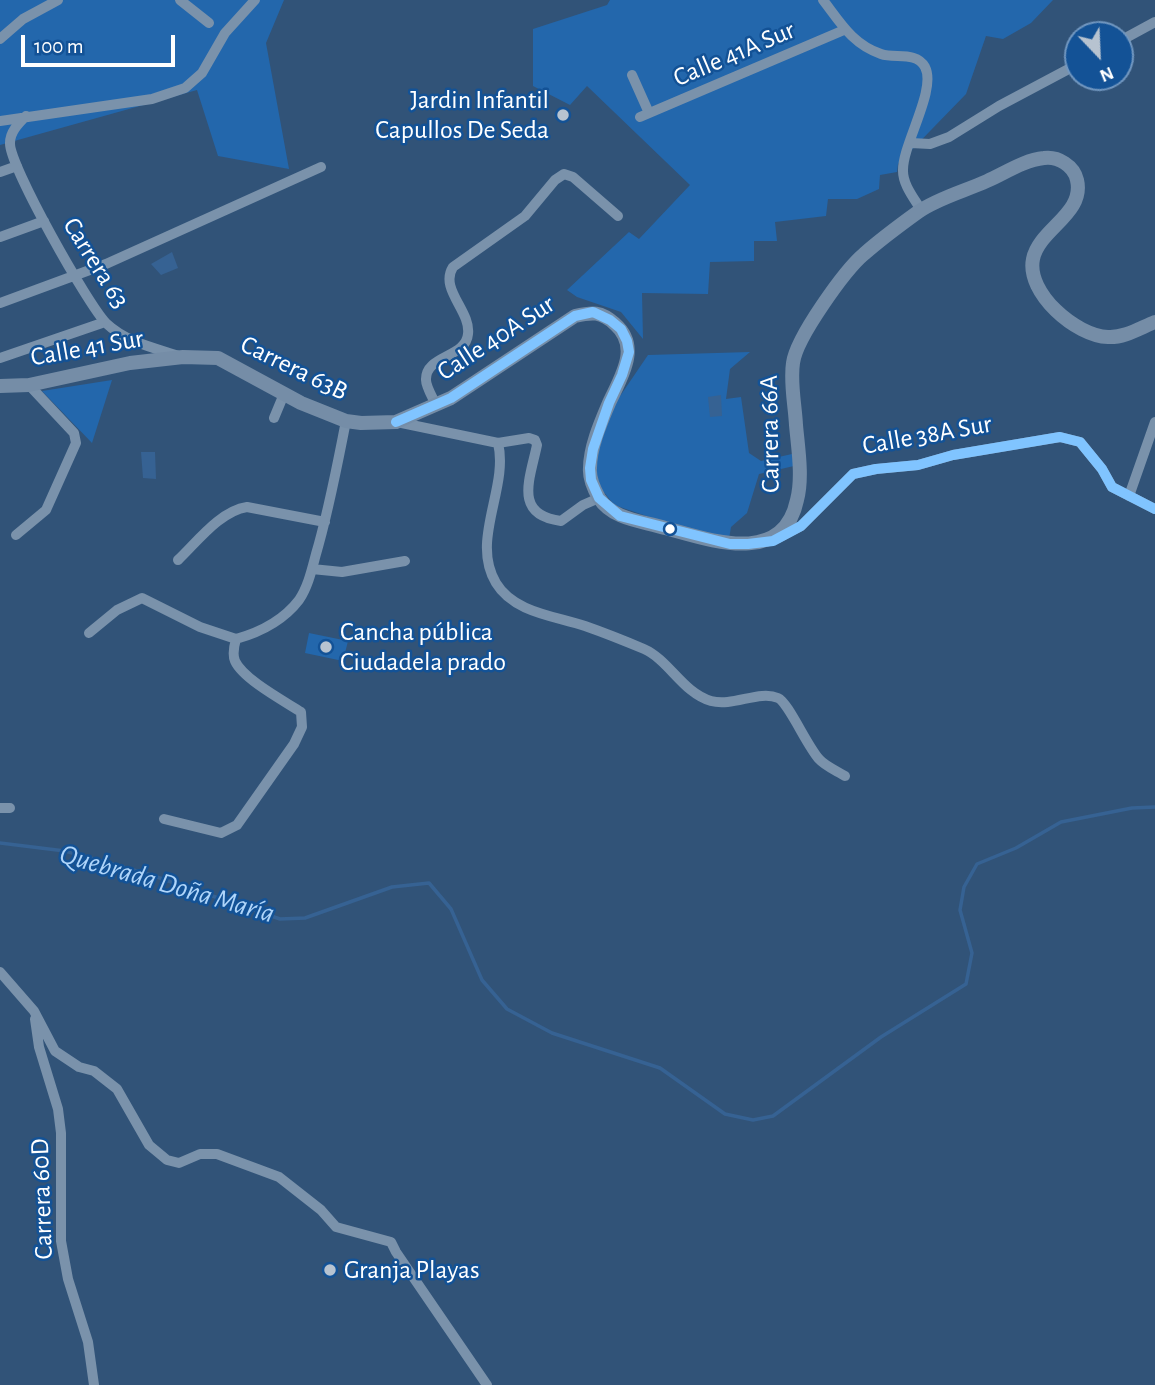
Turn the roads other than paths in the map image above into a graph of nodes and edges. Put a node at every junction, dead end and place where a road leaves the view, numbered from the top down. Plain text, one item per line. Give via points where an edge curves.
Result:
1 (58, 0) edge
2 (180, 0) edge
3 (255, 0) edge
4 (822, 0) edge
5 (1155, 22) edge
6 (209, 23) dead end
7 (844, 30) junction
8 (1134, 33) edge
9 (0, 39) edge
10 (1064, 71) edge
11 (632, 75) dead end
12 (26, 116) junction
13 (0, 121) edge
14 (911, 144) junction
15 (0, 145) edge
16 (10, 150) junction
17 (17, 166) junction
18 (321, 167) dead end
19 (0, 172) edge
20 (921, 209) junction
21 (618, 216) dead end
22 (44, 221) junction
23 (0, 237) edge
24 (74, 275) junction
25 (0, 303) edge
26 (105, 322) junction
27 (1155, 322) edge
28 (183, 357) junction
29 (0, 358) edge
30 (29, 385) junction
31 (0, 386) edge
32 (284, 394) junction
33 (436, 405) junction
34 (274, 418) dead end
35 (346, 421) junction
36 (396, 422) junction
37 (1155, 422) edge
38 (498, 443) junction
39 (1129, 496) junction
40 (599, 498) junction
41 (1155, 509) edge
42 (325, 522) junction
43 (16, 536) dead end
44 (764, 541) junction
45 (178, 559) dead end
46 (405, 561) dead end
47 (312, 569) junction
48 (89, 633) dead end
49 (236, 639) junction
50 (845, 776) dead end
51 (164, 819) dead end
52 (0, 972) edge
53 (34, 1011) junction
54 (94, 1385) edge
55 (487, 1385) edge

1 - 9 street via 23,19
2 - 6 street
3 - 12 street via 225,33 202,73 184,89 152,99
4 - 7 street
5 - 8 street
7 - 11 street, Calle 41A Sur via 645,115
7 - 14 street via 863,46 883,55 915,57 925,67 928,84
10 - 14 street via 949,137
12 - 13 street
12 - 16 street via 12,133
14 - 20 street via 903,173
15 - 16 street
16 - 17 street, Carrera 63
17 - 19 street
17 - 22 street, Carrera 63
18 - 24 street
20 - 27 main road via 1045,157 1066,162 1076,175 1077,196 1040,243 1032,262 1043,298 1092,334 1127,334
20 - 44 main road, Carrera 66A via 861,256 795,354 797,500 784,527
21 - 33 street via 564,174 525,216 453,267 449,282 468,335 463,346 428,370 425,381
22 - 23 street
22 - 24 street, Carrera 63
24 - 25 street
24 - 26 street, Carrera 63
26 - 28 street, Carrera 63 via 125,337
26 - 29 street
28 - 30 main road, Calle 41 Sur via 130,363
28 - 32 main road, Carrera 63B via 218,358
30 - 31 main road, Calle 41 Sur
30 - 43 street via 74,433 76,443 46,510
32 - 34 street
32 - 35 main road, Carrera 63B
33 - 36 main road, Calle 40A Sur
33 - 40 main road, Calle 40A Sur via 575,316 593,312 610,320 621,329 629,352 593,449 591,480
35 - 36 main road, Carrera 63B
35 - 42 street
36 - 38 street, Carrera 63B
37 - 39 street
38 - 40 street, Carrera 63B via 535,440 528,493 534,510 543,518 561,521
38 - 50 street via 501,461 489,567 509,597 648,651 709,701 780,698 820,760
39 - 41 street
39 - 44 street, Calle 38A Sur via 1112,487 1080,442 1060,437 853,474 801,526
40 - 44 main road, Calle 38A Sur via 612,511 631,519 730,544
42 - 45 street via 237,509
42 - 47 street
46 - 47 street via 342,572
47 - 49 street via 300,598 283,617
48 - 49 street via 117,610 142,598
49 - 51 street via 238,666 301,712 302,727 237,825 221,833
52 - 53 street
53 - 54 street, Carrera 60D via 61,1133 61,1241 88,1342
53 - 55 street via 55,1051 117,1089 149,1145 167,1160 179,1163 200,1154 217,1154 279,1177 337,1227 391,1242

